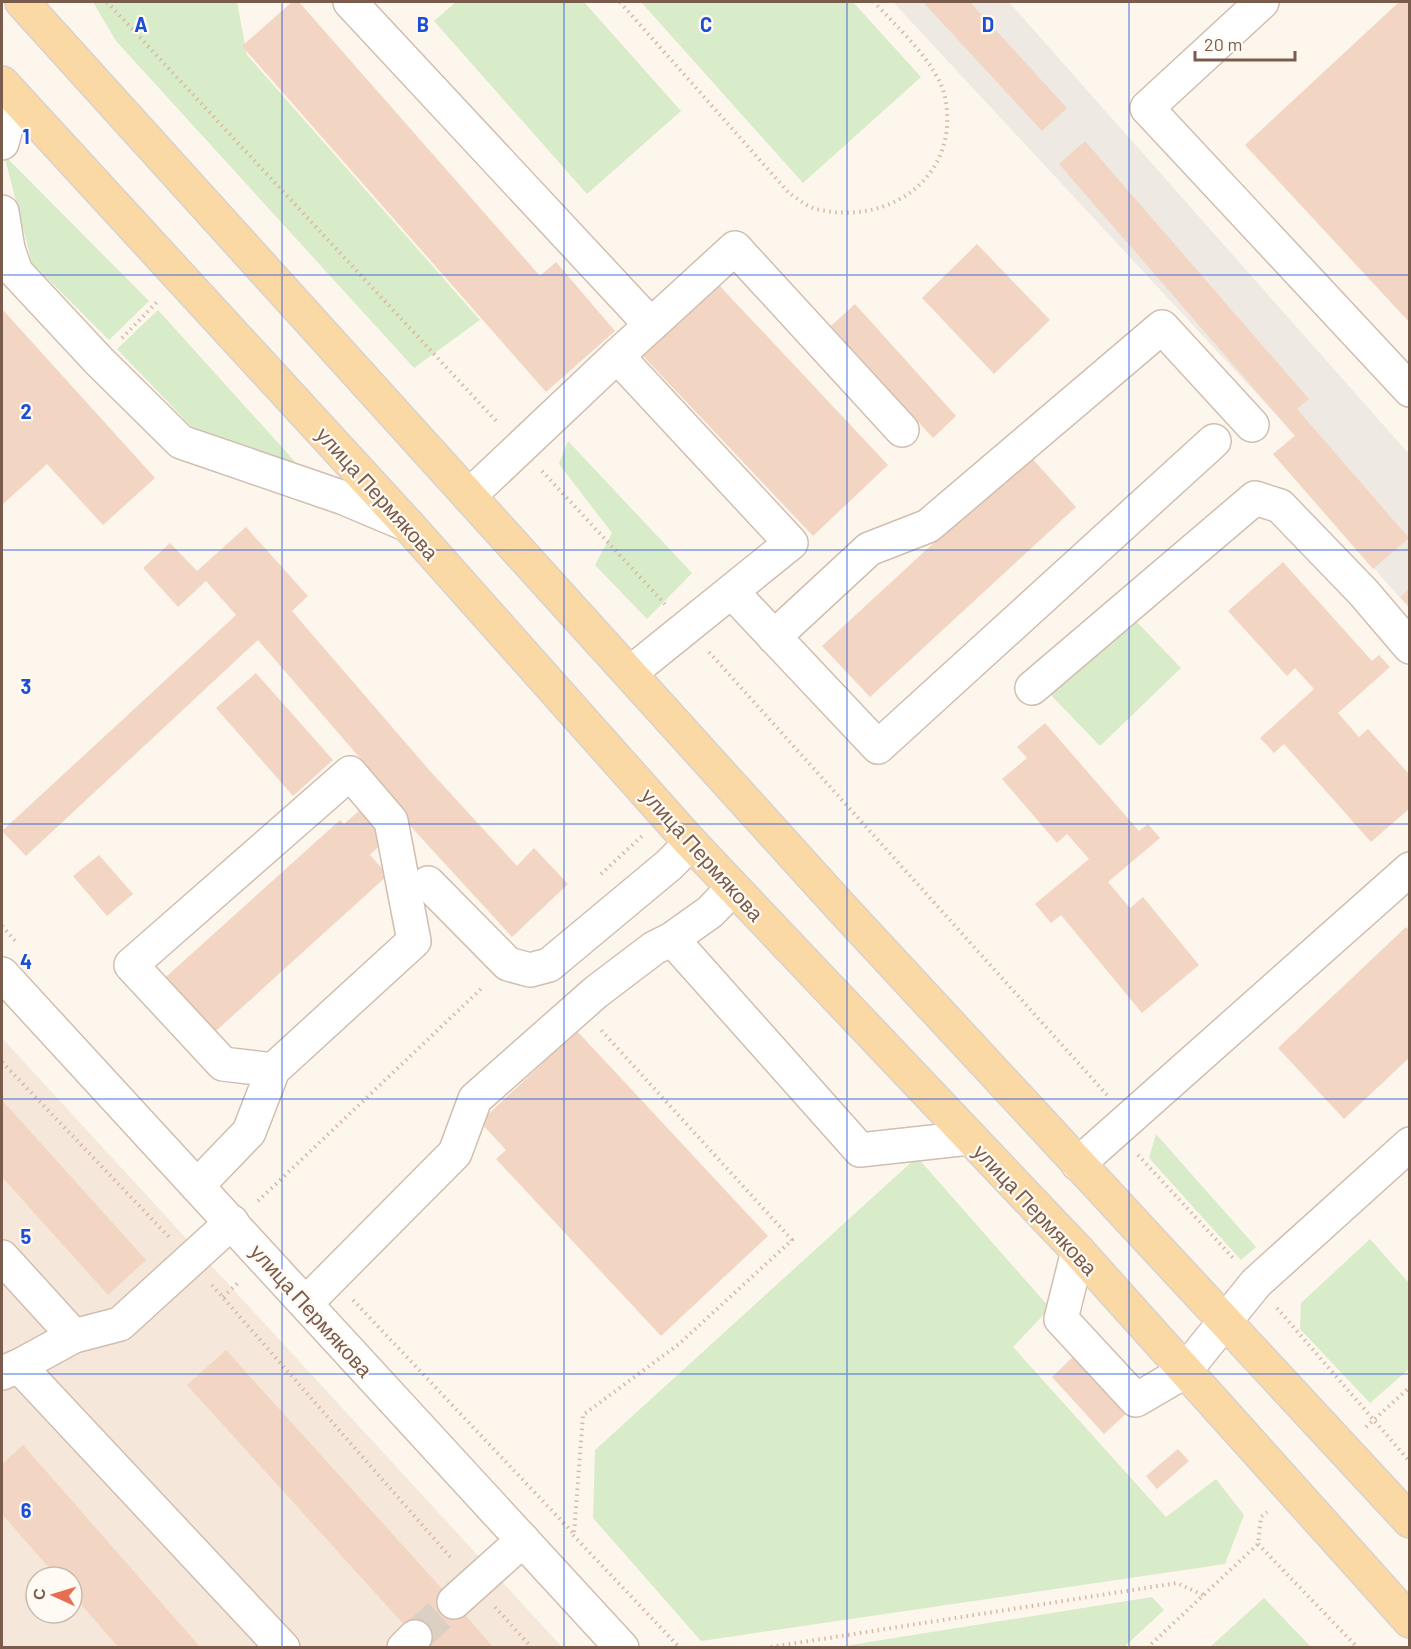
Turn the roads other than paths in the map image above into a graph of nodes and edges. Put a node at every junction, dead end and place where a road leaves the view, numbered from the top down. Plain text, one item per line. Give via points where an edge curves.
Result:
1 (22, 2) edge
2 (350, 2) edge
3 (1262, 2) edge
4 (6, 94) edge
5 (2, 143) edge
6 (2, 212) edge
7 (5, 250) edge
8 (651, 325) junction
9 (616, 356) junction
10 (1410, 390) edge
11 (1252, 426) dead end
12 (902, 430) dead end
13 (1214, 441) dead end
14 (469, 496) junction
15 (408, 525) junction
16 (732, 592) junction
17 (774, 637) junction
18 (1410, 647) edge
19 (630, 673) junction
20 (1032, 688) dead end
21 (691, 843) junction
22 (1410, 869) edge
23 (428, 883) dead end
24 (733, 888) junction
25 (672, 939) junction
26 (2, 974) edge
27 (273, 1070) junction
28 (969, 1138) junction
29 (1410, 1144) edge
30 (1078, 1164) junction
31 (197, 1186) junction
32 (232, 1222) junction
33 (1078, 1251) junction
34 (2, 1257) edge
35 (306, 1303) junction
36 (1223, 1322) junction
37 (74, 1336) junction
38 (10, 1370) edge
39 (1184, 1372) junction
40 (1410, 1521) edge
41 (523, 1540) junction
42 (464, 1593) tunnel mouth
43 (1410, 1621) edge
44 (283, 1647) edge
45 (622, 1647) edge

1 - 14 main road
2 - 8 street
3 - 10 street via 1148,108
4 - 5 street
4 - 15 main road, улица Пермякова
6 - 7 street
7 - 15 street via 16,272 181,442 344,498
8 - 9 street
8 - 12 street via 735,248
9 - 14 street
9 - 16 street via 790,543
11 - 17 street via 1162,327 928,526 869,549
13 - 17 street via 878,747
14 - 19 main road
15 - 21 main road, улица Пермякова
16 - 17 street
16 - 19 street
18 - 20 street via 1280,506 1255,498
19 - 30 main road
21 - 23 street via 549,965 530,970 508,964
21 - 24 main road, улица Пермякова
22 - 30 street
24 - 25 street via 710,912
24 - 28 main road, улица Пермякова
25 - 28 street via 860,1150
25 - 35 street via 654,948 580,1006 475,1099 455,1153
26 - 31 street, улица Пермякова
27 - 27 street via 414,941 391,821 350,772 131,965 223,1065
27 - 31 street via 249,1132
28 - 33 main road, улица Пермякова
29 - 36 street via 1256,1283
30 - 36 main road
31 - 32 street, улица Пермякова
32 - 35 street, улица Пермякова
32 - 37 street via 120,1324
33 - 39 main road, улица Пермякова
33 - 39 street via 1061,1319 1136,1400
34 - 37 street
35 - 41 street, улица Пермякова
36 - 39 street
36 - 40 main road
37 - 38 street
38 - 44 street
39 - 43 main road, улица Пермякова
41 - 42 street
41 - 45 street, улица Пермякова

